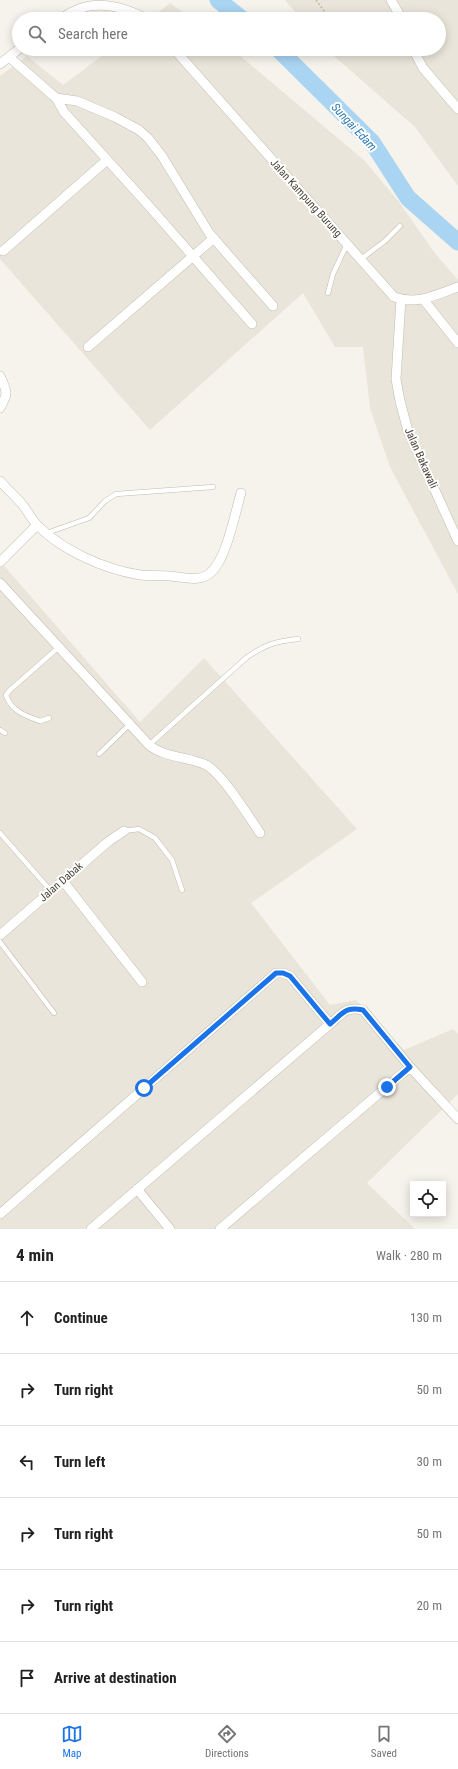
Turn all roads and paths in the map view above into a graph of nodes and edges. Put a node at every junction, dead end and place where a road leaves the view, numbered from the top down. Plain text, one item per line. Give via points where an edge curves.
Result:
1 (316, 0) edge
2 (391, 0) edge
3 (72, 12) edge
4 (131, 12) edge
5 (325, 12) edge
6 (398, 12) edge
7 (12, 55) edge
8 (180, 56) edge
9 (416, 56) edge
10 (9, 57) junction
11 (0, 64) edge
12 (56, 98) junction
13 (458, 109) edge
14 (108, 160) junction
15 (400, 226) dead end
16 (214, 238) junction
17 (347, 244) junction
18 (4, 251) dead end
19 (191, 257) junction
20 (361, 259) junction
21 (458, 287) edge
22 (328, 293) dead end
23 (401, 299) junction
24 (423, 299) junction
25 (273, 306) dead end
26 (252, 324) dead end
27 (458, 343) edge
28 (88, 347) dead end
29 (0, 376) edge
30 (0, 408) edge
31 (0, 481) edge
32 (213, 487) dead end
33 (241, 493) dead end
34 (38, 525) junction
35 (47, 533) junction
36 (458, 541) edge
37 (0, 562) edge
38 (0, 583) edge
39 (298, 639) dead end
40 (59, 647) junction
41 (49, 718) dead end
42 (130, 724) junction
43 (0, 730) edge
44 (5, 733) dead end
45 (149, 745) junction
46 (99, 754) dead end
47 (124, 831) joint
48 (260, 832) dead end
49 (0, 833) edge
50 (63, 881) junction
51 (182, 890) dead end
52 (51, 891) junction
53 (0, 935) edge
54 (0, 942) edge
55 (142, 982) dead end
56 (54, 1013) dead end
57 (330, 1024) junction
58 (410, 1067) junction
59 (458, 1119) edge
60 (137, 1189) junction
61 (0, 1214) edge
62 (91, 1229) edge
63 (170, 1229) edge
64 (220, 1229) edge

1 - 5 path
2 - 6 street
3 - 4 street via 79,8 101,5 119,7
7 - 10 street
8 - 17 street, Jalan Kampung Burung
9 - 13 street via 422,68
10 - 11 street
10 - 12 street
12 - 14 street via 64,112
12 - 16 street via 77,101 139,130 162,156
14 - 18 street
14 - 19 street
15 - 20 lane
16 - 19 street
16 - 25 street
17 - 20 street, Jalan Kampung Burung
17 - 22 lane via 333,274
19 - 26 street
19 - 28 street
20 - 23 street, Jalan Kampung Burung via 394,297
21 - 24 street
23 - 24 street
23 - 36 street, Jalan Bakawali via 396,379 400,401 408,431
24 - 27 street
29 - 30 street via 7,396
31 - 34 street
32 - 35 lane via 112,495 88,518
33 - 35 street via 220,562 209,574 199,578 140,575 116,569 80,557
34 - 35 street
34 - 37 street
38 - 40 street
39 - 45 lane via 278,641 260,648
40 - 41 lane via 6,695 9,703 20,712 40,721
40 - 42 street
42 - 45 street
42 - 46 lane
43 - 44 lane
45 - 48 street via 156,750 205,764 216,772
47 - 50 street, Jalan Dabak
47 - 51 lane via 139,829 155,838 172,860
49 - 52 lane
50 - 52 street, Jalan Dabak
50 - 55 street
52 - 53 street, Jalan Dabak
54 - 56 lane
57 - 58 street via 353,1008 363,1010
57 - 60 street
57 - 61 street via 290,976 276,973
58 - 59 street
58 - 64 street
60 - 62 street
60 - 63 street

